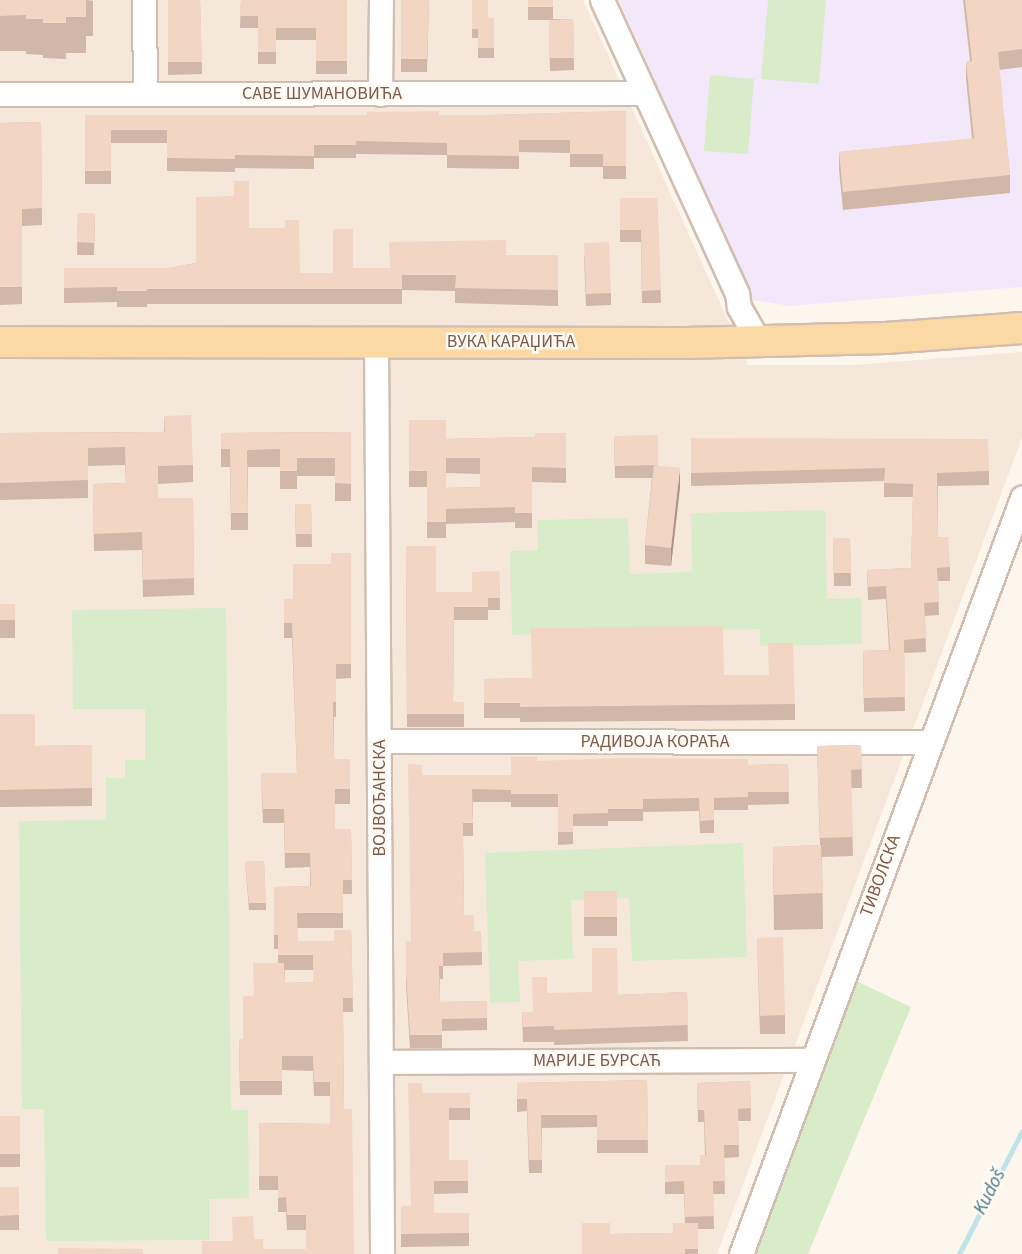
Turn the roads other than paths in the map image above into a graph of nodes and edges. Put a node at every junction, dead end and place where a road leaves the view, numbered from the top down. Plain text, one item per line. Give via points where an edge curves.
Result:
1 (144, 0) edge
2 (381, 0) edge
3 (602, 0) edge
4 (644, 93) junction
5 (0, 94) edge
6 (145, 94) junction
7 (380, 94) junction
8 (1022, 328) edge
9 (376, 341) junction
10 (0, 342) edge
11 (759, 342) junction
12 (1022, 498) edge
13 (380, 741) junction
14 (931, 742) junction
15 (813, 1060) junction
16 (382, 1062) junction
17 (382, 1254) edge
18 (741, 1254) edge

1 - 6 street
2 - 7 street
3 - 4 street
4 - 7 street, САВЕ ШУМАНОВИЋА
4 - 11 street
5 - 6 street, САВЕ ШУМАНОВИЋА
6 - 7 street, САВЕ ШУМАНОВИЋА
8 - 11 main road, ВУКА КАРАЏИЋА
9 - 10 main road, ВУКА КАРАЏИЋА
9 - 11 main road, ВУКА КАРАЏИЋА
9 - 13 street, ВОЈВОЂАНСКА
12 - 14 street, ТИВОЛСКА
13 - 14 street, РАДИВОЈА КОРАЋА
13 - 16 street, ВОЈВОЂАНСКА
14 - 15 street, ТИВОЛСКА
15 - 16 street, МАРИЈЕ БУРСАЋ
15 - 18 street, ТИВОЛСКА
16 - 17 street, ВОЈВОЂАНСКА

